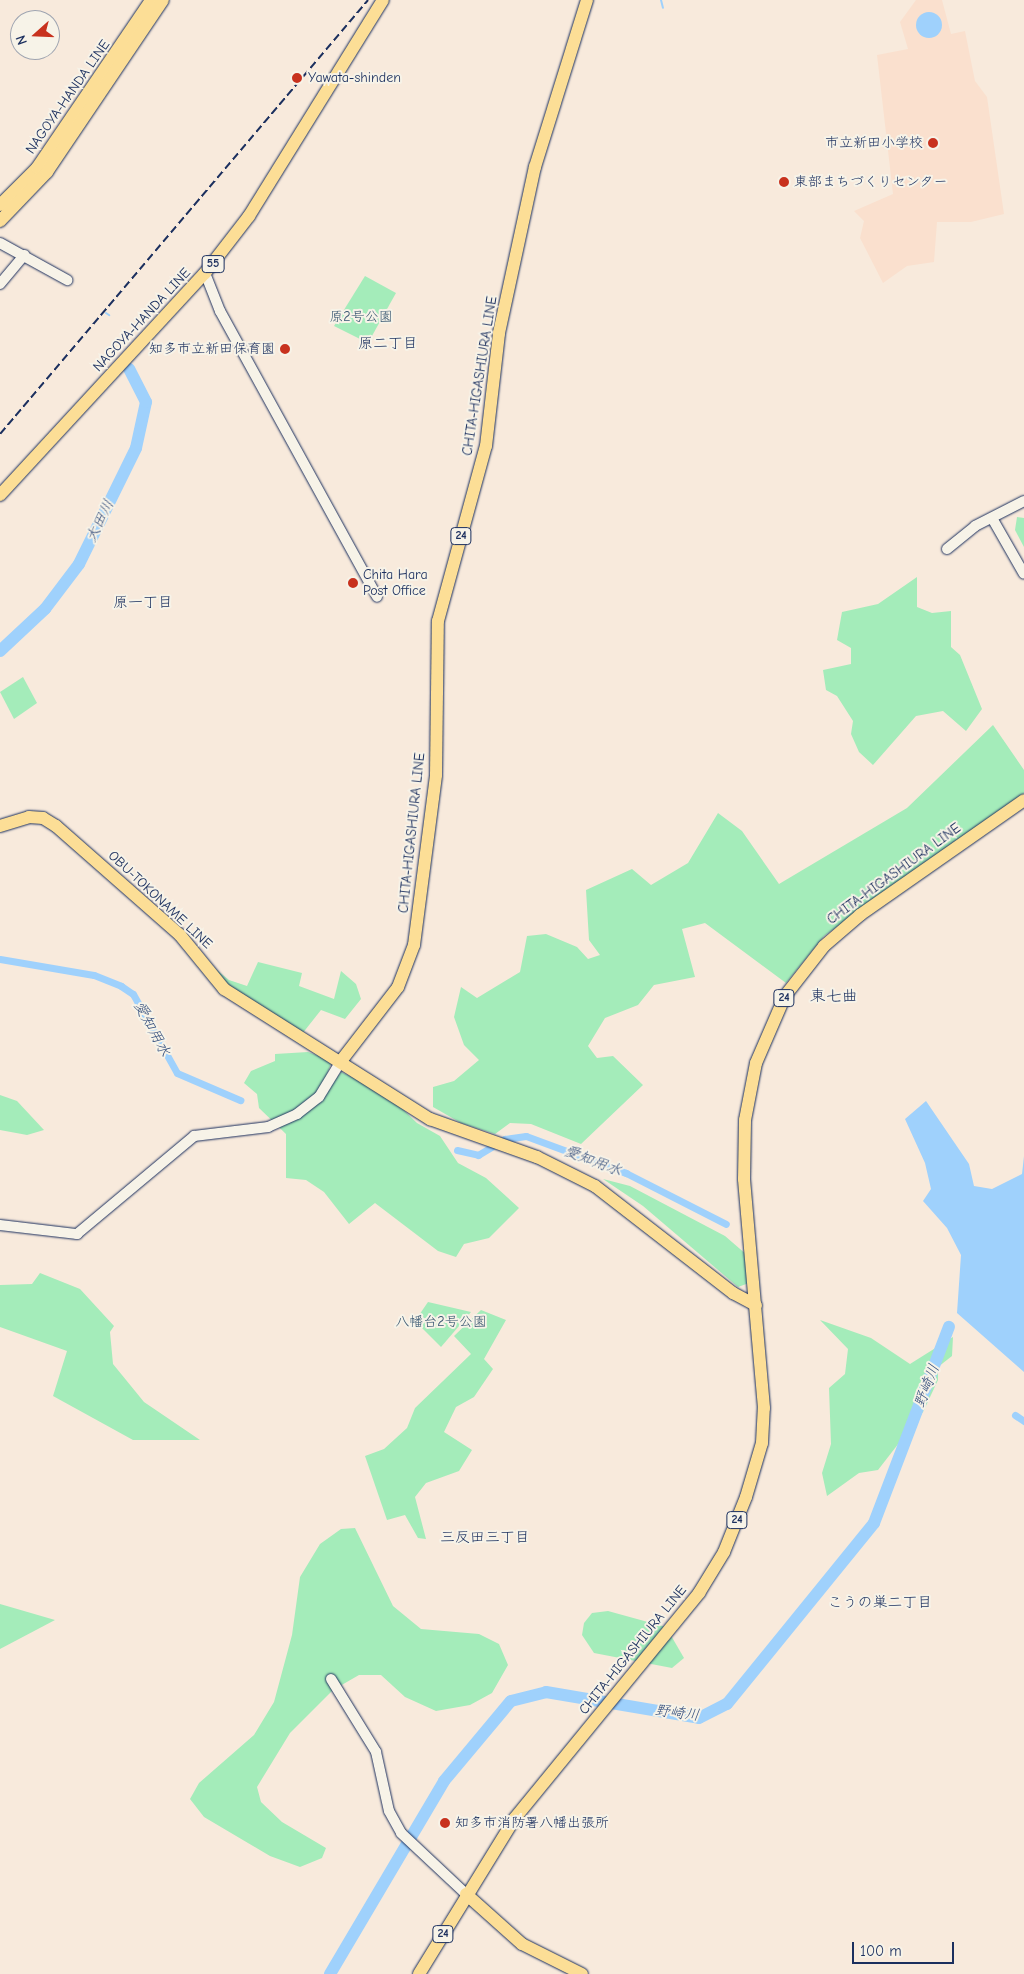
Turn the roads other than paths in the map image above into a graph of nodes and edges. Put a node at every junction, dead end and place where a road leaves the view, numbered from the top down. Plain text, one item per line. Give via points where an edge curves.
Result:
1 (151, 0) edge
2 (162, 0) edge
3 (384, 0) edge
4 (587, 0) edge
5 (0, 205) edge
6 (0, 221) edge
7 (0, 243) edge
8 (24, 256) junction
9 (205, 273) junction
10 (67, 280) dead end
11 (0, 284) edge
12 (0, 495) edge
13 (1024, 501) edge
14 (992, 518) junction
15 (947, 549) dead end
16 (1024, 574) edge
17 (377, 597) dead end
18 (1024, 800) edge
19 (0, 826) edge
20 (341, 1061) junction
21 (0, 1225) edge
22 (756, 1305) junction
23 (331, 1679) dead end
24 (466, 1894) junction
25 (420, 1974) edge
26 (582, 1974) edge

1 - 5 main road, NAGOYA-HANDA LINE via 37,168
2 - 6 main road, NAGOYA-HANDA LINE via 47,172
3 - 9 main road, NAGOYA-HANDA LINE / 55 via 249,216
4 - 20 main road, CHITA-HIGASHIURA LINE / 24 via 535,167 499,333 486,446 438,621 436,775 414,945 398,987
7 - 8 street
8 - 10 street
8 - 11 street
9 - 12 main road, NAGOYA-HANDA LINE / 55
9 - 17 street via 220,311
13 - 14 street
14 - 15 street via 960,536
14 - 16 street
18 - 22 main road, CHITA-HIGASHIURA LINE / 24 via 860,915 824,946 784,996 756,1063 745,1120 744,1179
19 - 20 main road, OBU-TOKONAME LINE via 30,817 56,826 180,935 224,989 303,1042
20 - 21 street via 319,1098 297,1114 268,1127 194,1136 77,1234
20 - 22 main road via 430,1119 567,1170 614,1197 712,1278
22 - 24 main road, CHITA-HIGASHIURA LINE / 24 via 764,1408 762,1442 746,1498 724,1552 699,1593 515,1818
23 - 24 street via 376,1752 389,1811 408,1841
24 - 25 main road, CHITA-HIGASHIURA LINE / 24
24 - 26 main road via 522,1944

